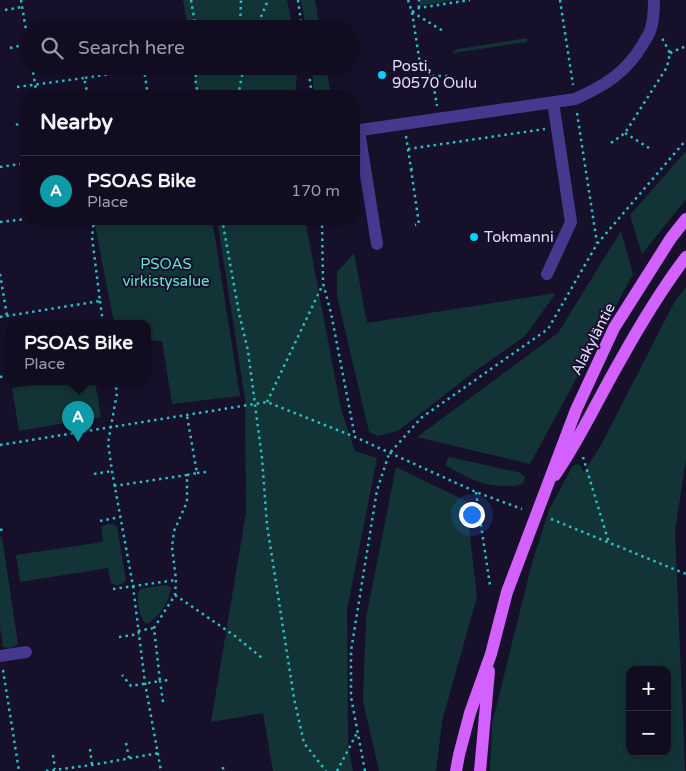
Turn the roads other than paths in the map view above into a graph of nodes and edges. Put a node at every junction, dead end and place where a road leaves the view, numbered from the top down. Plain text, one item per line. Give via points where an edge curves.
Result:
1 (654, 0) edge
2 (553, 102) junction
3 (360, 130) edge
4 (360, 153) edge
5 (686, 219) edge
6 (377, 244) dead end
7 (686, 257) edge
8 (547, 274) dead end
9 (548, 485) junction
10 (26, 652) dead end
11 (490, 654) junction
12 (0, 656) edge
13 (456, 771) edge
14 (480, 771) edge

1 - 2 street via 650,31 640,50 616,78 600,88
2 - 3 street
2 - 8 street via 571,222
4 - 6 street
5 - 9 main road, Alakyläntie via 614,328 558,452
7 - 9 main road, Alakyläntie via 652,306 568,456
9 - 11 main road, Alakyläntie via 507,592
10 - 12 street
11 - 13 main road, Alakyläntie via 470,713
11 - 14 main road, Alakyläntie

